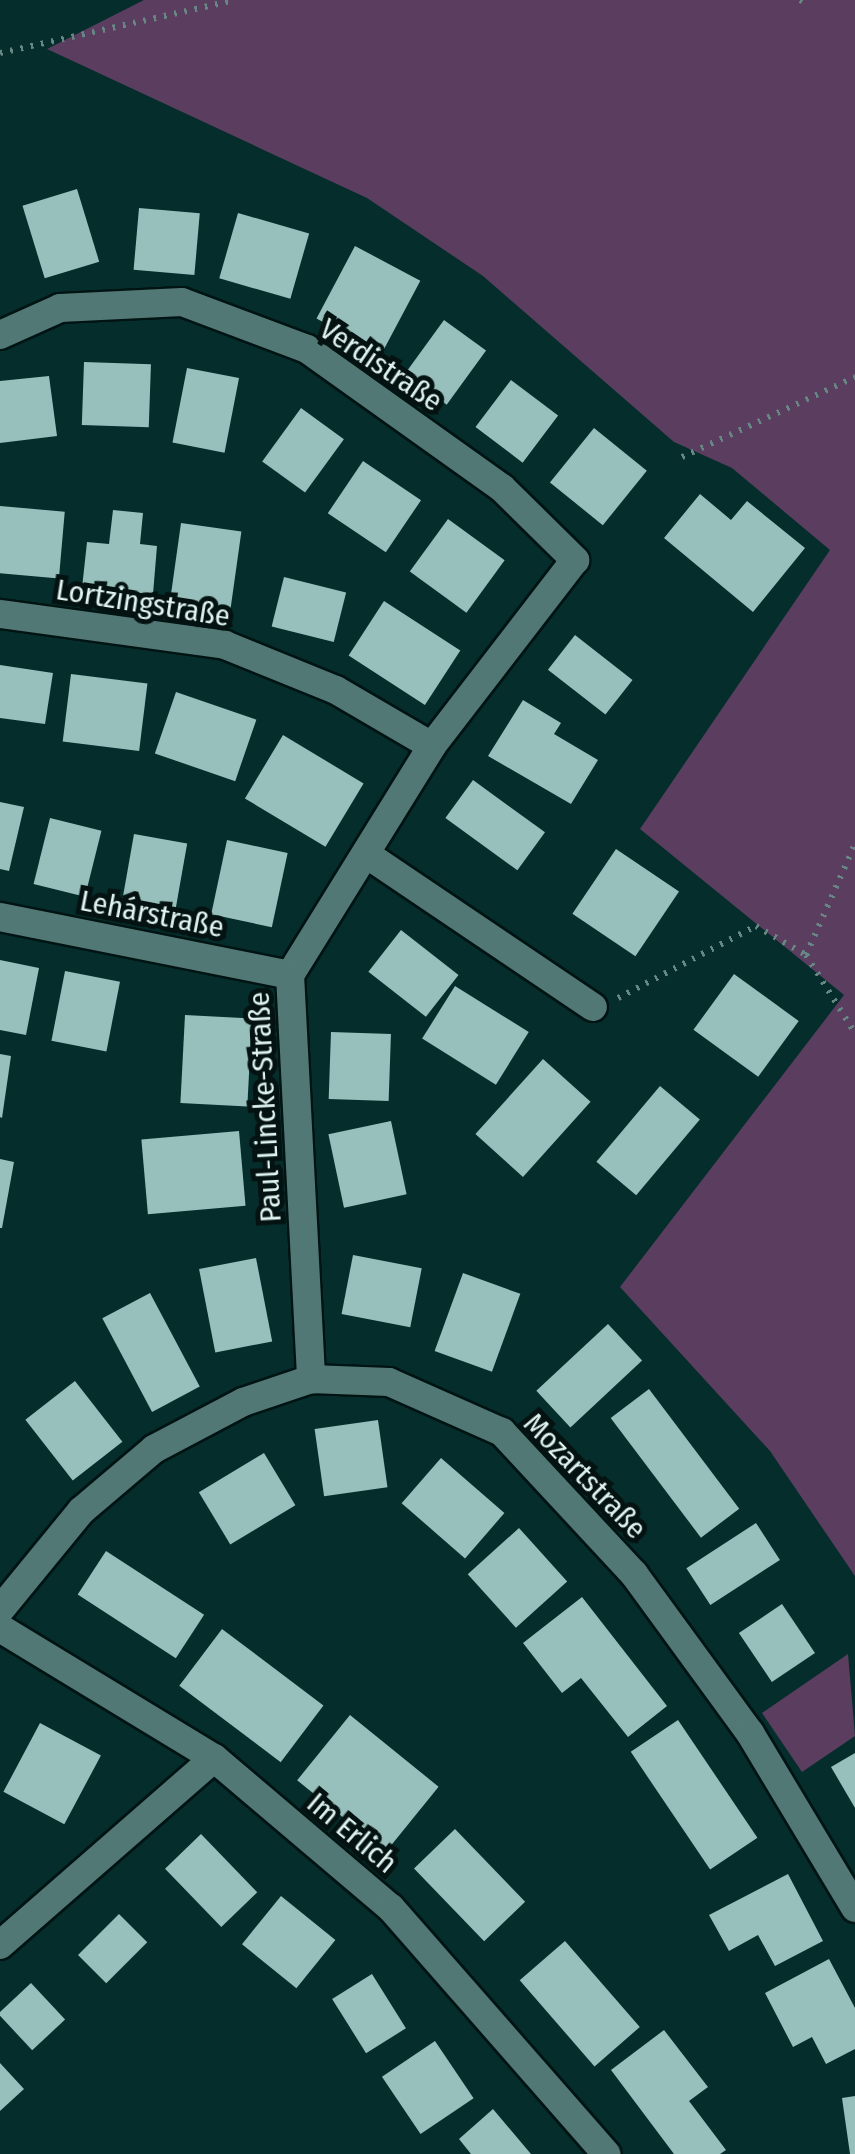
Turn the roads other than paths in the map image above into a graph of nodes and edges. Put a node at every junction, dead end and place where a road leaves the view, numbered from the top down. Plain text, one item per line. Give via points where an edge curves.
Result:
1 (0, 335) edge
2 (575, 560) joint
3 (0, 614) edge
4 (432, 746) junction
5 (369, 856) junction
6 (0, 916) edge
7 (290, 975) junction
8 (593, 1006) road end
9 (312, 1379) junction
10 (0, 1610) edge
11 (0, 1628) edge
12 (214, 1758) junction
13 (855, 1908) edge
14 (0, 1945) edge
15 (606, 2154) edge

1 - 2 street, Verdistraße via 60,308 182,302 307,349 502,488
2 - 4 street, Paul-Lincke-Straße
3 - 4 street, Lortzingstraße via 225,645 336,690
4 - 5 street, Paul-Lincke-Straße
5 - 7 street, Paul-Lincke-Straße
5 - 8 street
6 - 7 street, Lehárstraße
7 - 9 street, Paul-Lincke-Straße
9 - 10 street, Mozartstraße via 243,1402 154,1449 80,1511
9 - 13 street, Mozartstraße via 389,1382 502,1432 634,1574 750,1733
11 - 12 street, Im Erlich
12 - 14 street
12 - 15 street, Im Erlich via 391,1908

